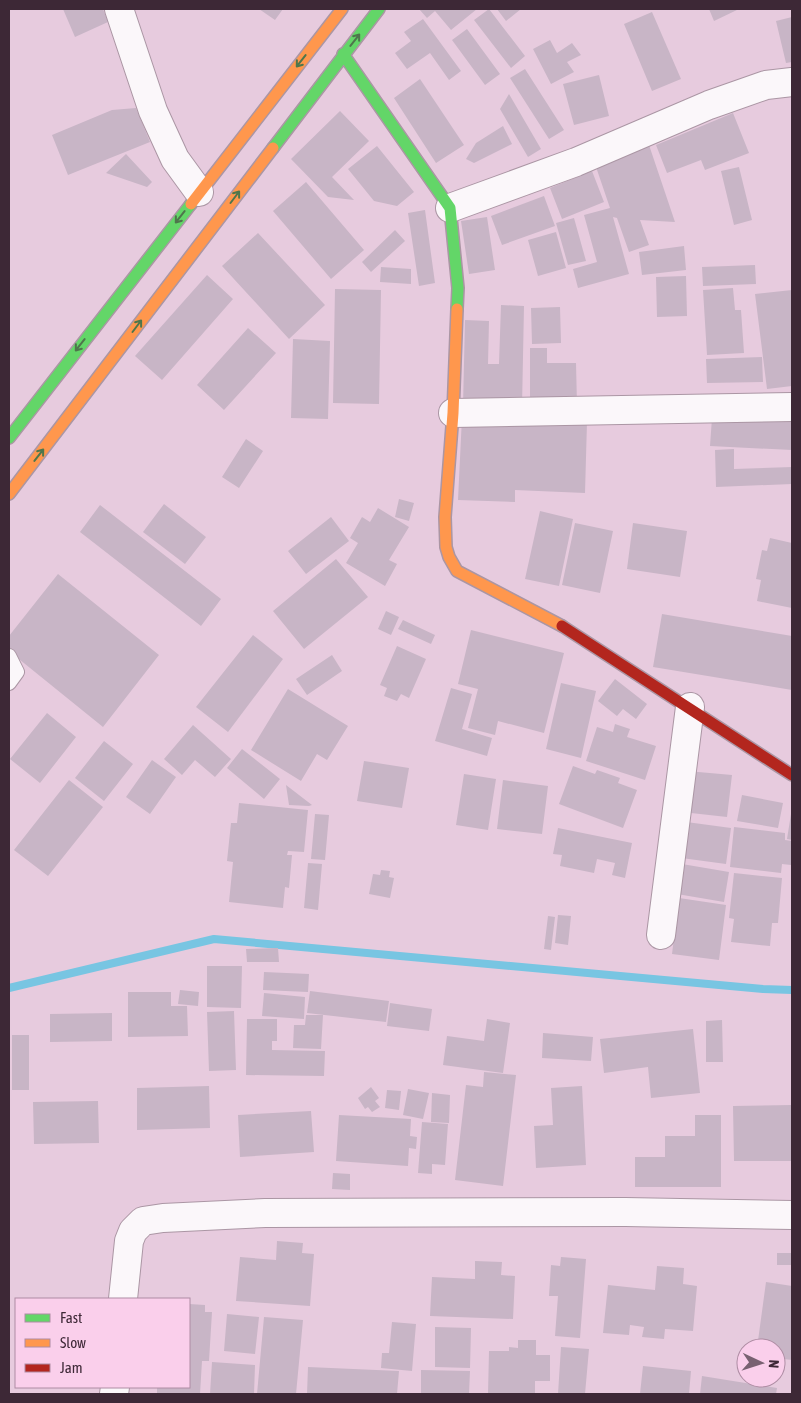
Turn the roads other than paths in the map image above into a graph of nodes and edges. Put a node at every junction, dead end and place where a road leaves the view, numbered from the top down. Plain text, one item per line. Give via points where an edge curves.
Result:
1 (119, 9) edge
2 (342, 9) edge
3 (379, 9) edge
4 (343, 54) junction
5 (792, 82) edge
6 (199, 192) junction
7 (450, 208) junction
8 (792, 407) edge
9 (453, 413) junction
10 (9, 438) edge
11 (9, 494) edge
12 (9, 656) edge
13 (9, 683) edge
14 (690, 707) junction
15 (792, 775) edge
16 (661, 935) dead end
17 (792, 1215) edge
18 (123, 1298) edge

1 - 6 street via 153,111 175,159
2 -> 6 street
4 -> 3 street
4 - 7 street
11 -> 4 street
5 - 7 street via 766,86 709,105 576,162
6 -> 10 street
7 - 9 street via 458,288
8 - 9 street
9 - 14 street via 444,517 446,547 457,571 569,629
12 - 13 lane via 17,672
14 - 15 street
14 - 16 street
17 - 18 street via 265,1213 163,1218 143,1221 133,1231

